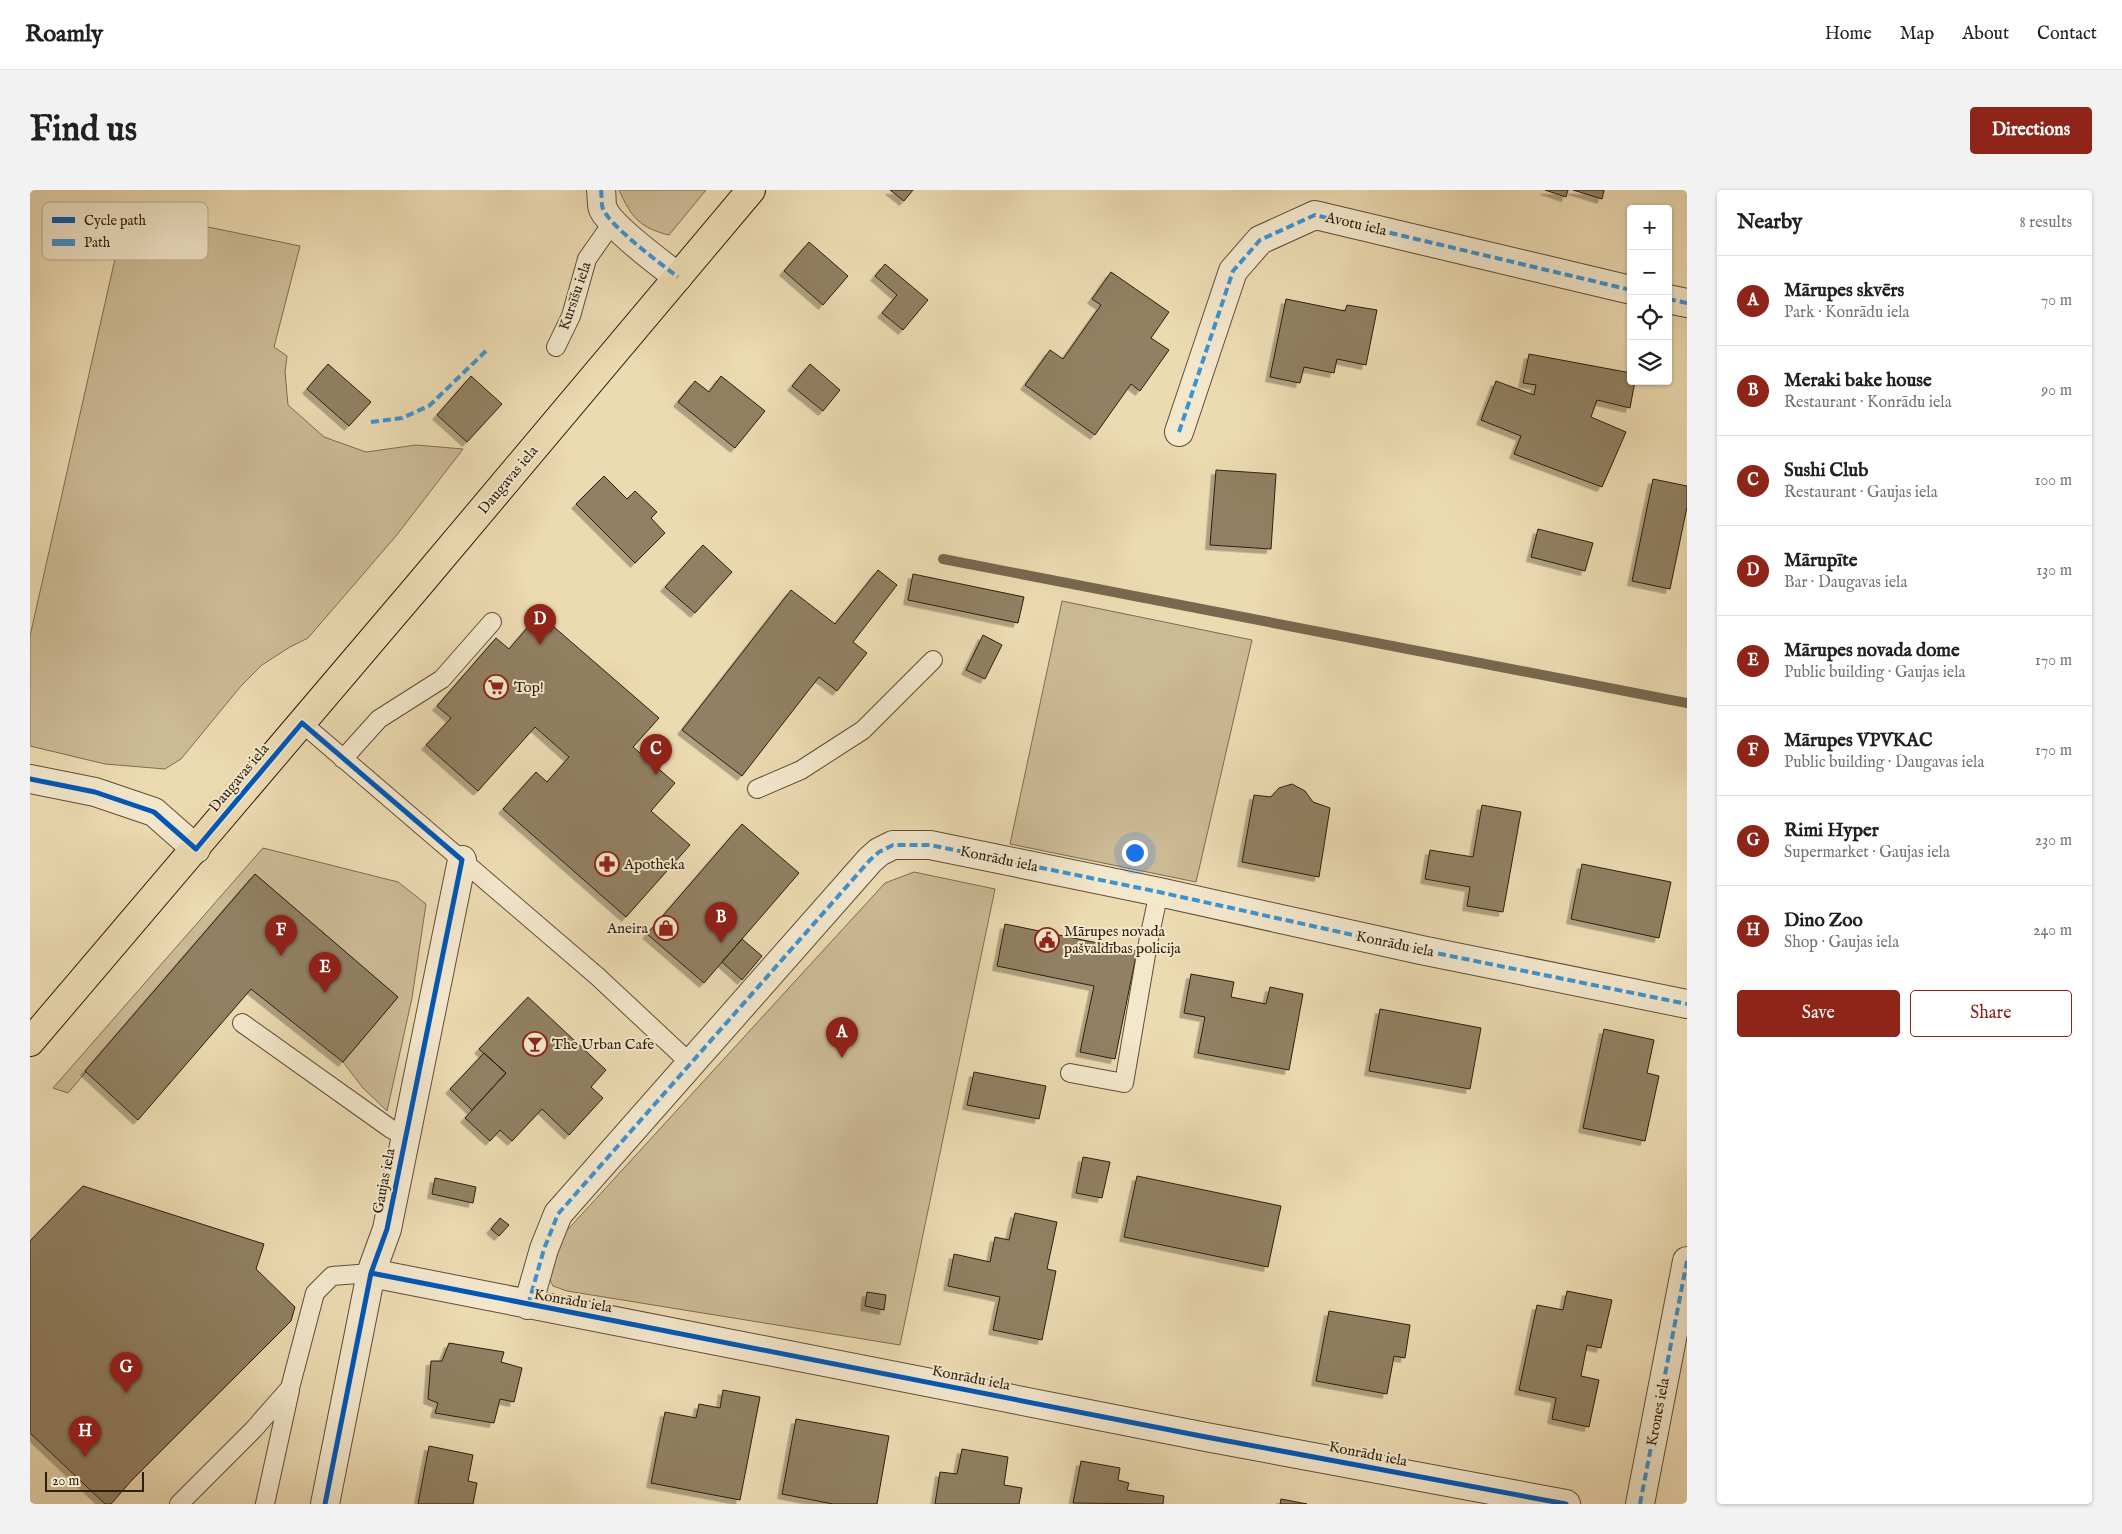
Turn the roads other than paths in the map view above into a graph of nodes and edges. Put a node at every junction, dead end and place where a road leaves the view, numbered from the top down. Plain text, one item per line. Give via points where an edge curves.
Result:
1 (601, 190) edge
2 (751, 190) edge
3 (613, 222) junction
4 (678, 277) junction
5 (1627, 289) edge
6 (1672, 300) edge
7 (1687, 303) edge
8 (556, 347) dead end
9 (1179, 432) dead end
10 (492, 622) dead end
11 (933, 660) dead end
12 (302, 723) junction
13 (337, 754) junction
14 (30, 779) edge
15 (757, 789) dead end
16 (196, 849) junction
17 (462, 860) junction
18 (1159, 892) junction
19 (1687, 1004) edge
20 (242, 1023) dead end
21 (30, 1042) edge
22 (690, 1064) junction
23 (1070, 1073) dead end
24 (405, 1136) junction
25 (1687, 1262) edge
26 (371, 1273) junction
27 (528, 1305) junction
28 (290, 1388) junction
29 (179, 1504) edge
30 (265, 1504) edge
31 (325, 1504) edge
32 (1566, 1504) edge
33 (1640, 1504) edge

1 - 3 street via 603,209
2 - 4 main road, Daugavas iela
3 - 4 street
3 - 8 lane, Kursīšu iela via 587,259 571,316
4 - 12 main road, Daugavas iela
5 - 9 street, Avotu iela via 1314,215 1260,240 1233,271
6 - 7 street
10 - 13 lane via 442,678 379,719
11 - 15 lane via 863,730 800,770
12 - 13 lane
12 - 16 main road, Daugavas iela
13 - 17 lane
14 - 16 street via 95,792 154,812
16 - 21 main road, Daugavas iela
17 - 22 lane via 597,976
17 - 24 street, Gaujas iela
18 - 19 street, Konrādu iela
18 - 22 street, Konrādu iela via 930,845 893,845 870,860
18 - 23 lane via 1124,1083
20 - 24 lane
22 - 27 street, Konrādu iela via 558,1214 544,1248
24 - 26 street, Gaujas iela via 387,1229
25 - 33 street, Krones iela
26 - 27 street, Konrādu iela
26 - 28 lane via 332,1276 315,1293
26 - 31 street, Gaujas iela
27 - 32 street, Konrādu iela
28 - 29 lane
28 - 30 lane

